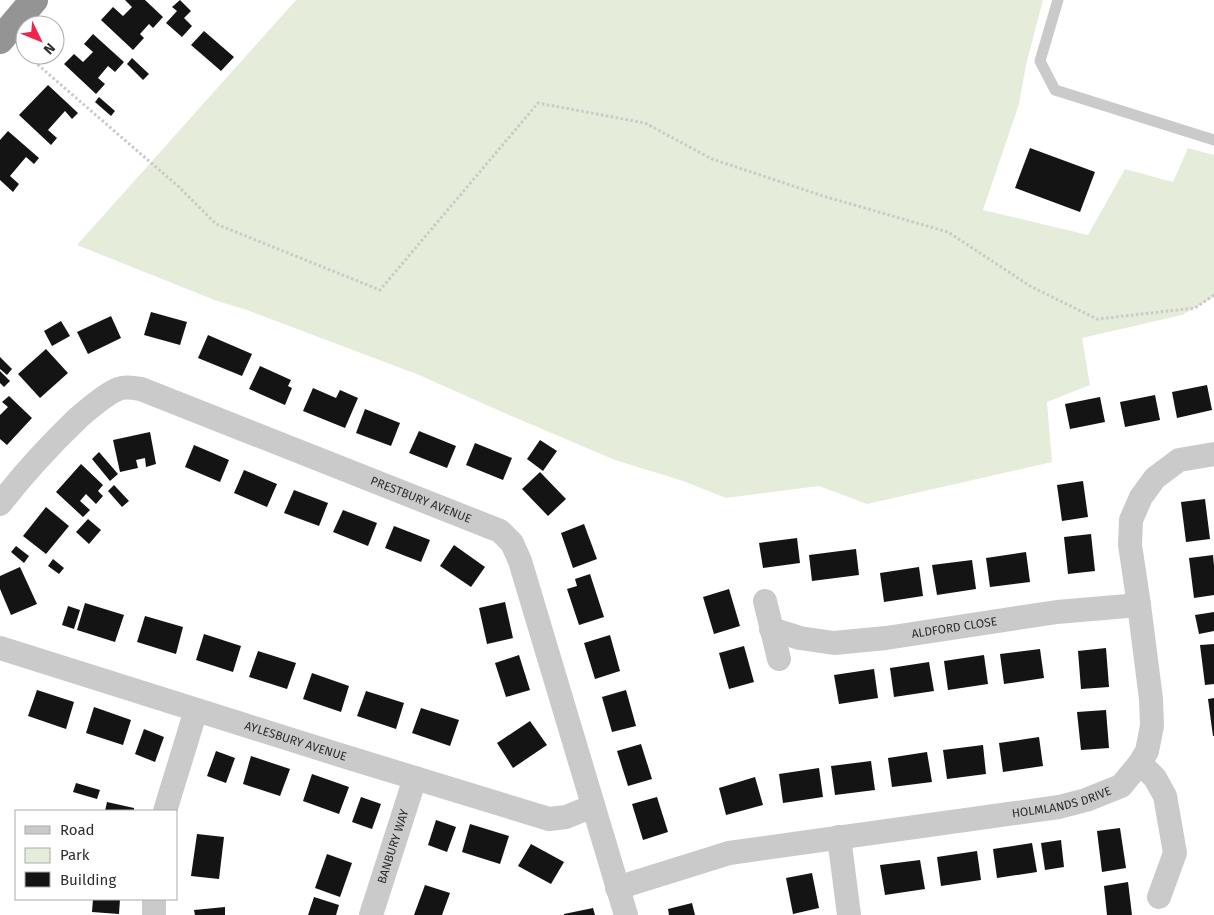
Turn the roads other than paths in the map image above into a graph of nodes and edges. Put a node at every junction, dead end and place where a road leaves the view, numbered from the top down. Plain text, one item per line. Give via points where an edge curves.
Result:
1 (34, 0) edge
2 (1058, 0) edge
3 (0, 40) edge
4 (1214, 140) edge
5 (1214, 454) edge
6 (0, 504) edge
7 (765, 600) dead end
8 (1139, 605) junction
9 (772, 629) junction
10 (0, 648) edge
11 (779, 659) dead end
12 (196, 710) junction
13 (1140, 763) junction
14 (415, 778) junction
15 (593, 806) junction
16 (165, 810) edge
17 (839, 837) junction
18 (618, 888) junction
19 (1160, 897) dead end
20 (154, 900) edge
21 (154, 915) edge
22 (371, 915) edge
23 (626, 915) edge
24 (849, 915) edge

1 - 3 highway
2 - 4 lane via 1040,61 1055,90
5 - 8 street, HOLMLANDS DRIVE via 1179,460 1155,478 1141,497 1131,520 1130,545
6 - 15 street, PRESTBURY AVENUE via 23,474 90,408 120,388 141,388 500,531 512,543 520,560
7 - 9 street
8 - 9 street, ALDFORD CLOSE via 1057,612 834,643 800,638
8 - 13 street, HOLMLANDS DRIVE via 1152,726 1147,751
9 - 11 street
10 - 12 street, AYLESBURY AVENUE
12 - 14 street, AYLESBURY AVENUE
12 - 16 street
13 - 17 street, HOLMLANDS DRIVE via 1122,786 1060,807
13 - 19 street via 1155,778 1165,796 1175,853
14 - 15 street, AYLESBURY AVENUE via 549,818 566,817
14 - 22 street, BANBURY WAY
15 - 18 street, PRESTBURY AVENUE
17 - 18 street, HOLMLANDS DRIVE via 729,853
17 - 24 street
18 - 23 street, PRESTBURY AVENUE
20 - 21 street

